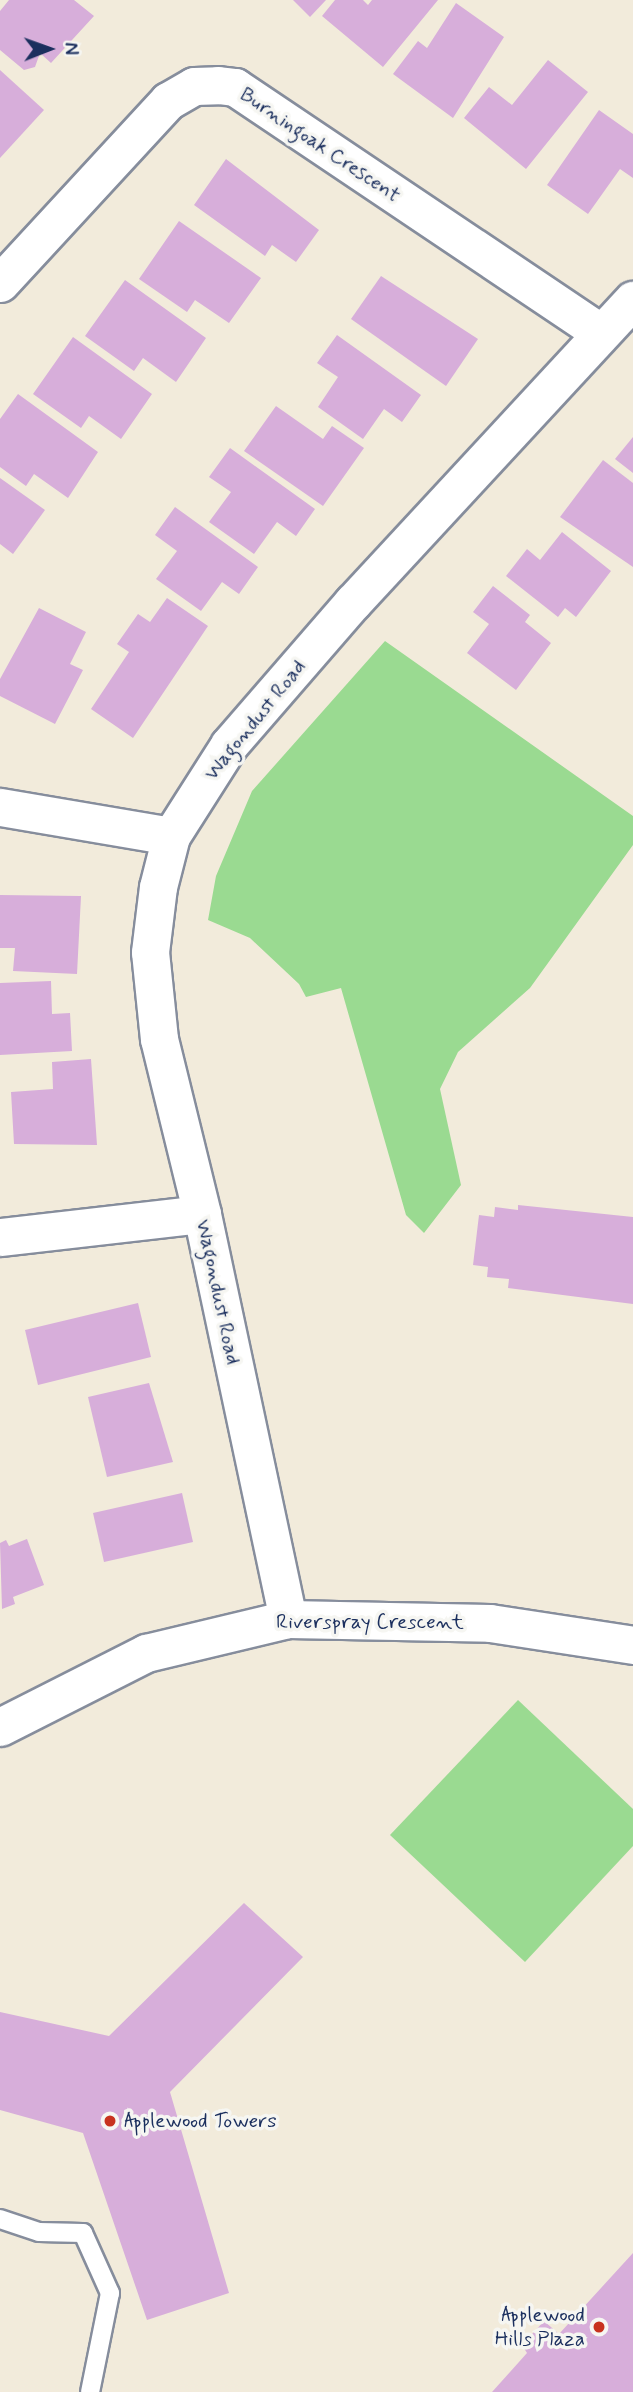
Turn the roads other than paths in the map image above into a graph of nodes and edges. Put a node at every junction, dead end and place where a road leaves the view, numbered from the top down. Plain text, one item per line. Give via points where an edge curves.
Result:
1 (0, 283) edge
2 (633, 300) edge
3 (600, 332) junction
4 (0, 807) edge
5 (171, 836) junction
6 (202, 1214) junction
7 (0, 1237) edge
8 (288, 1619) junction
9 (633, 1646) edge
10 (0, 1727) edge
11 (0, 2219) edge
12 (90, 2392) edge

1 - 3 street, Burningoak Crescent via 168,100 194,86 218,85 235,87
2 - 3 street, Wagondust Road
3 - 5 street, Wagondust Road via 229,745
4 - 5 street
5 - 6 street, Wagondust Road via 158,887 151,988
6 - 7 street
6 - 8 street, Wagondust Road
8 - 9 street, Riverspray Crescent via 490,1623
8 - 10 street, Riverspray Crescent via 146,1653
11 - 12 lane via 39,2232 83,2233 110,2294

